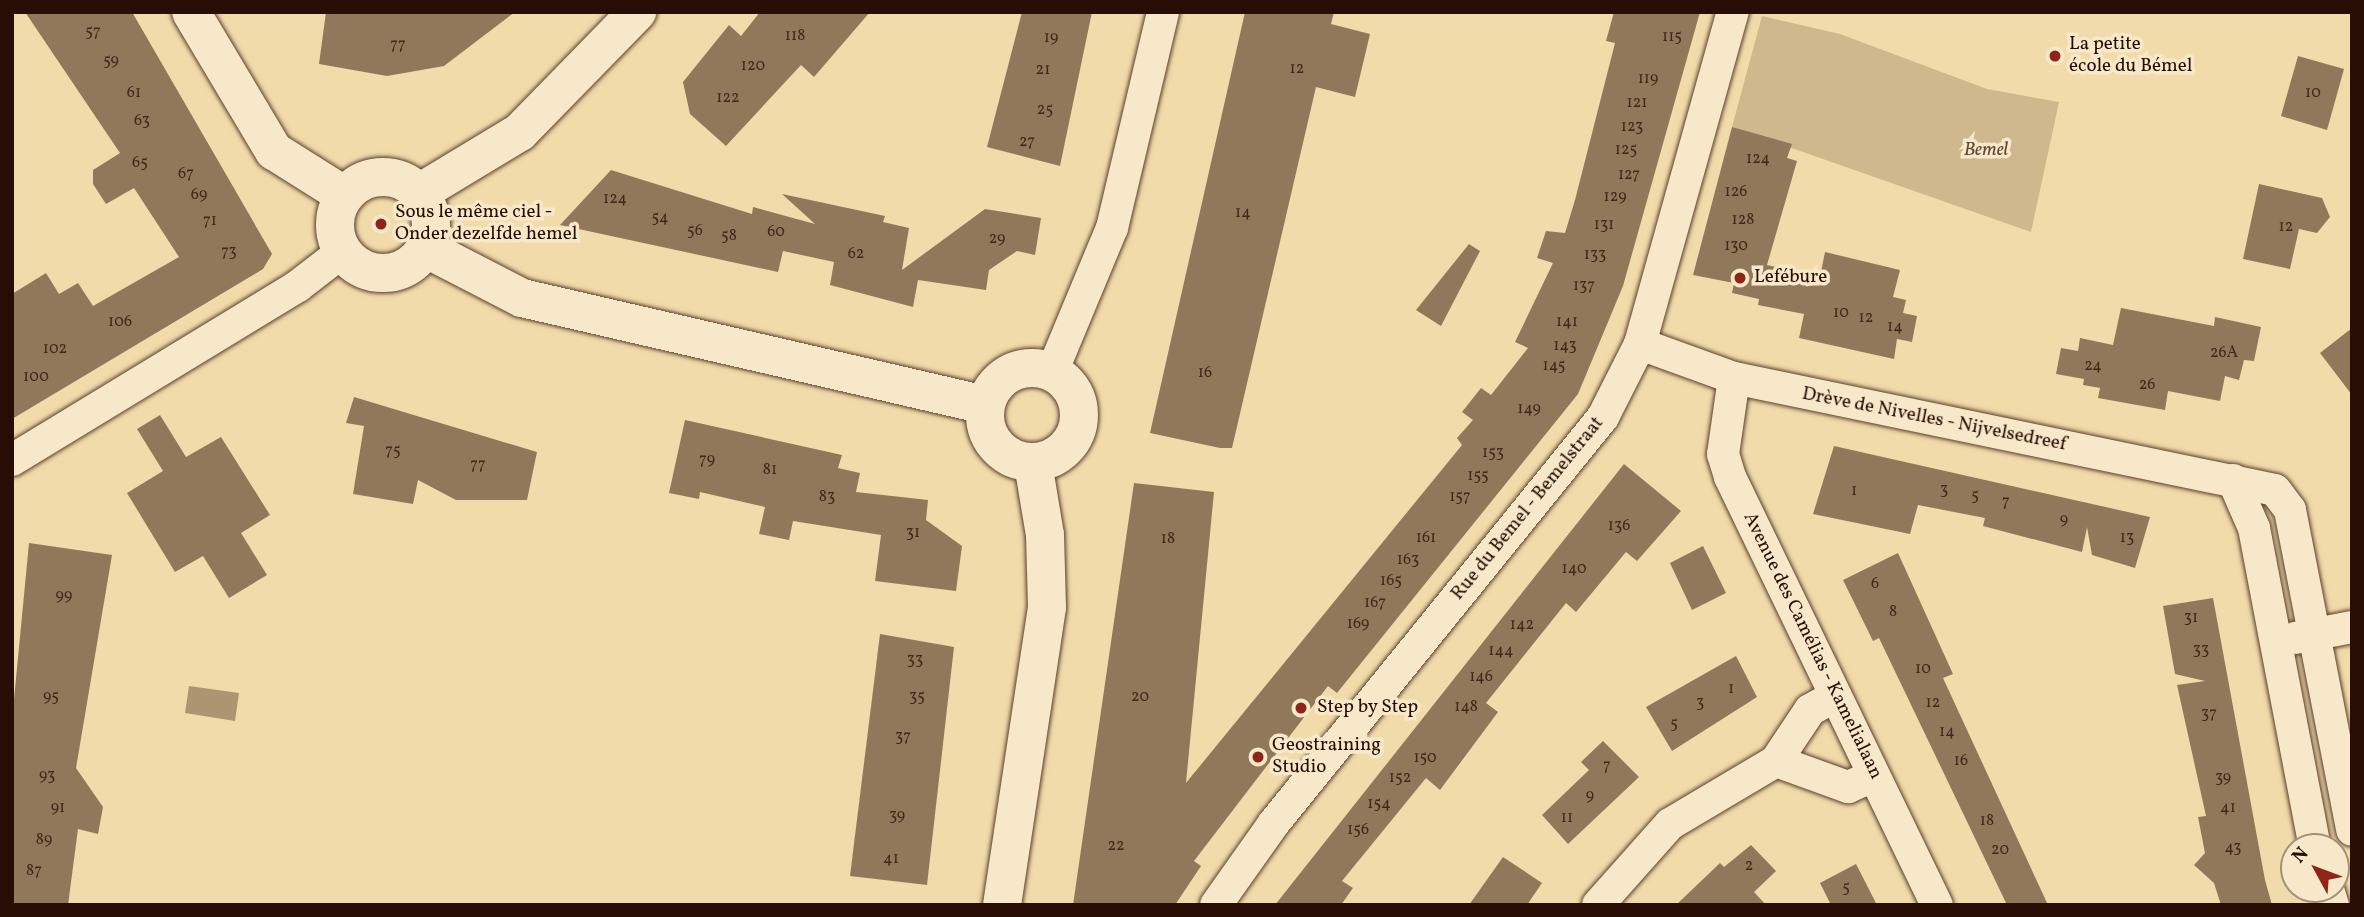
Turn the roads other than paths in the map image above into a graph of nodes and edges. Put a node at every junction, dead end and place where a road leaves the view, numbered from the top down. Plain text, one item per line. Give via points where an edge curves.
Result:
1 (191, 12) edge
2 (637, 12) edge
3 (1163, 12) edge
4 (1733, 12) edge
5 (419, 193) junction
6 (344, 195) junction
7 (425, 248) junction
8 (342, 252) junction
9 (1640, 344) junction
10 (1052, 372) junction
11 (1734, 378) junction
12 (985, 405) junction
13 (12, 460) edge
14 (1033, 463) junction
15 (2233, 480) junction
16 (2352, 627) edge
17 (2315, 634) junction
18 (2273, 642) junction
19 (1835, 696) junction
20 (1776, 761) junction
21 (1874, 776) junction
22 (2352, 830) edge
23 (2312, 833) edge
24 (1002, 905) edge
25 (1216, 905) edge
26 (1598, 905) edge
27 (1937, 905) edge

1 - 6 street via 274,151
2 - 5 street via 520,132
3 - 10 street via 1112,228
4 - 9 street, Rue du Bemel - Bemelstraat
5 - 6 street via 387,177 363,180
5 - 7 street via 431,220
6 - 8 street via 335,223
7 - 8 street via 415,261 385,273 354,264
7 - 12 street via 522,298
8 - 13 street via 298,286
9 - 11 street, Drève de Nivelles - Nijvelsedreef
9 - 25 street, Rue du Bemel - Bemelstraat via 1603,417 1283,813
10 - 12 street via 1011,372
10 - 14 street via 1074,393 1078,425 1062,451
11 - 15 street, Drève de Nivelles - Nijvelsedreef
11 - 19 street, Avenue des Camélias - Kamelialaan via 1723,454 1730,477
12 - 14 street via 995,445
14 - 24 street via 1045,535 1046,607
15 - 17 street, Drève de Nivelles - Nijvelsedreef via 2275,490 2284,499
15 - 18 street via 2254,528
16 - 17 street
17 - 18 street
17 - 22 street, Drève de Nivelles - Nijvelsedreef
18 - 23 street
19 - 20 street via 1810,710
19 - 21 street, Avenue des Camélias - Kamelialaan
20 - 21 street via 1848,787
20 - 26 street via 1670,824
21 - 27 street, Avenue des Camélias - Kamelialaan

